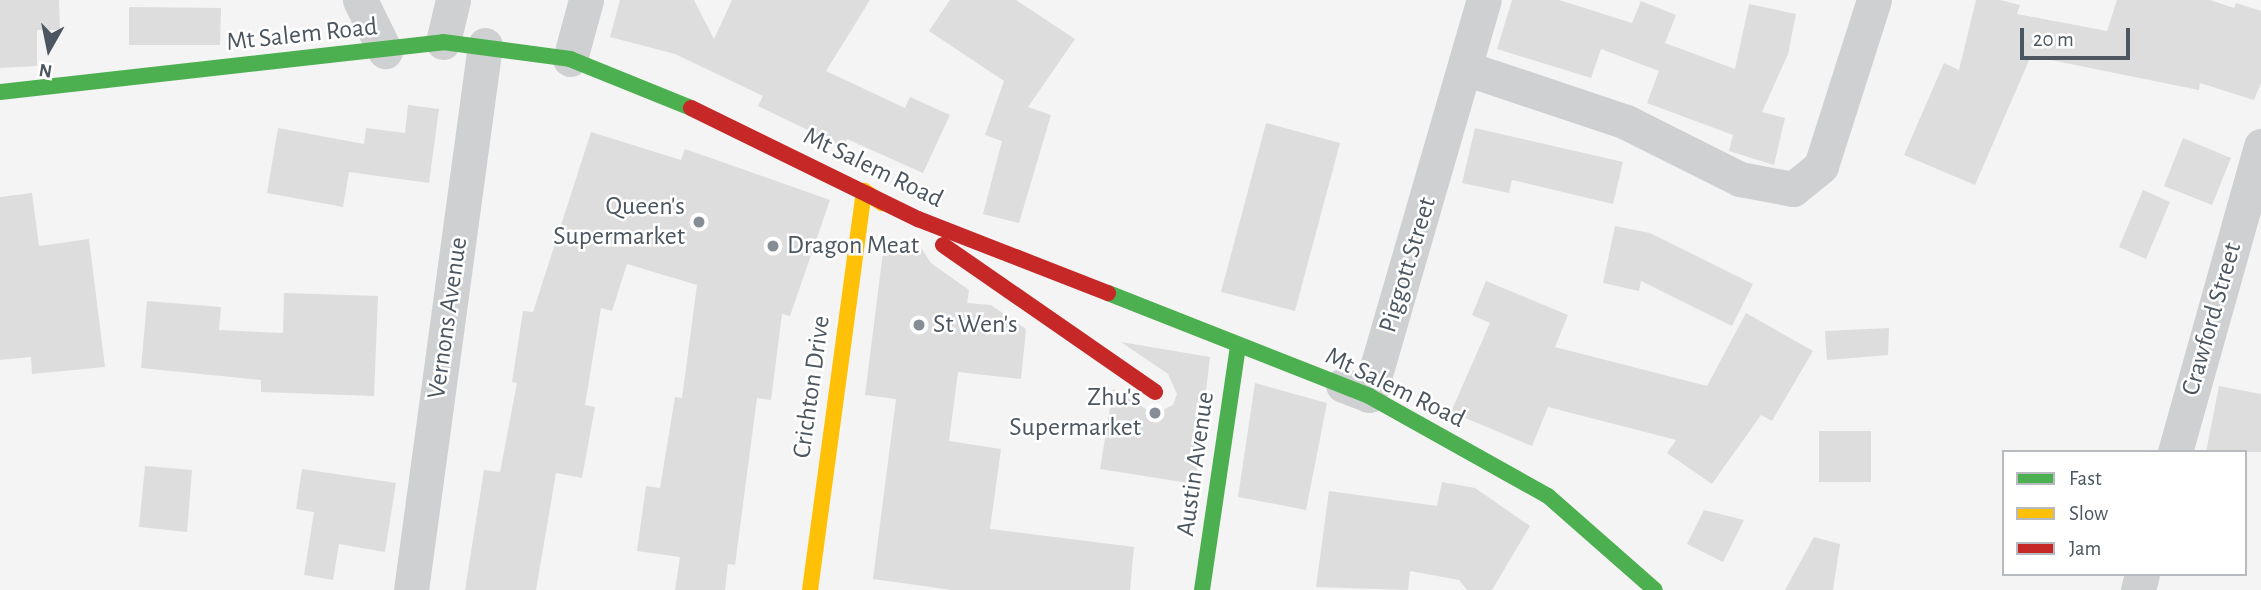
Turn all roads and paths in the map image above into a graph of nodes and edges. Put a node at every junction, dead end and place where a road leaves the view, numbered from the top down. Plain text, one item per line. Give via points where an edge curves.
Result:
1 (360, 0) edge
2 (453, 0) edge
3 (586, 0) edge
4 (1483, 0) edge
5 (1874, 0) edge
6 (443, 42) junction
7 (485, 45) junction
8 (385, 51) junction
9 (570, 59) junction
10 (1468, 69) junction
11 (0, 92) edge
12 (2261, 146) edge
13 (864, 191) junction
14 (1238, 345) junction
15 (1155, 392) dead end
16 (2176, 450) edge
17 (411, 590) edge
18 (810, 590) edge
19 (1202, 590) edge
20 (1655, 590) edge

1 - 8 street
2 - 6 street
3 - 9 street
4 - 10 street, Piggott Street
5 - 10 street via 1821,166 1793,189 1740,179 1626,122
6 - 7 street, Mt Salem Road
6 - 8 street, Mt Salem Road
7 - 9 street, Mt Salem Road
7 - 17 street, Vernons Avenue
8 - 11 street, Mt Salem Road
9 - 13 street, Mt Salem Road via 680,103
10 - 14 street, Piggott Street via 1369,395
12 - 16 street, Crawford Street
13 - 14 street, Mt Salem Road via 918,219
13 - 15 street
13 - 18 street, Crichton Drive
14 - 19 street, Austin Avenue
14 - 20 street, Mt Salem Road via 1369,396 1548,496

